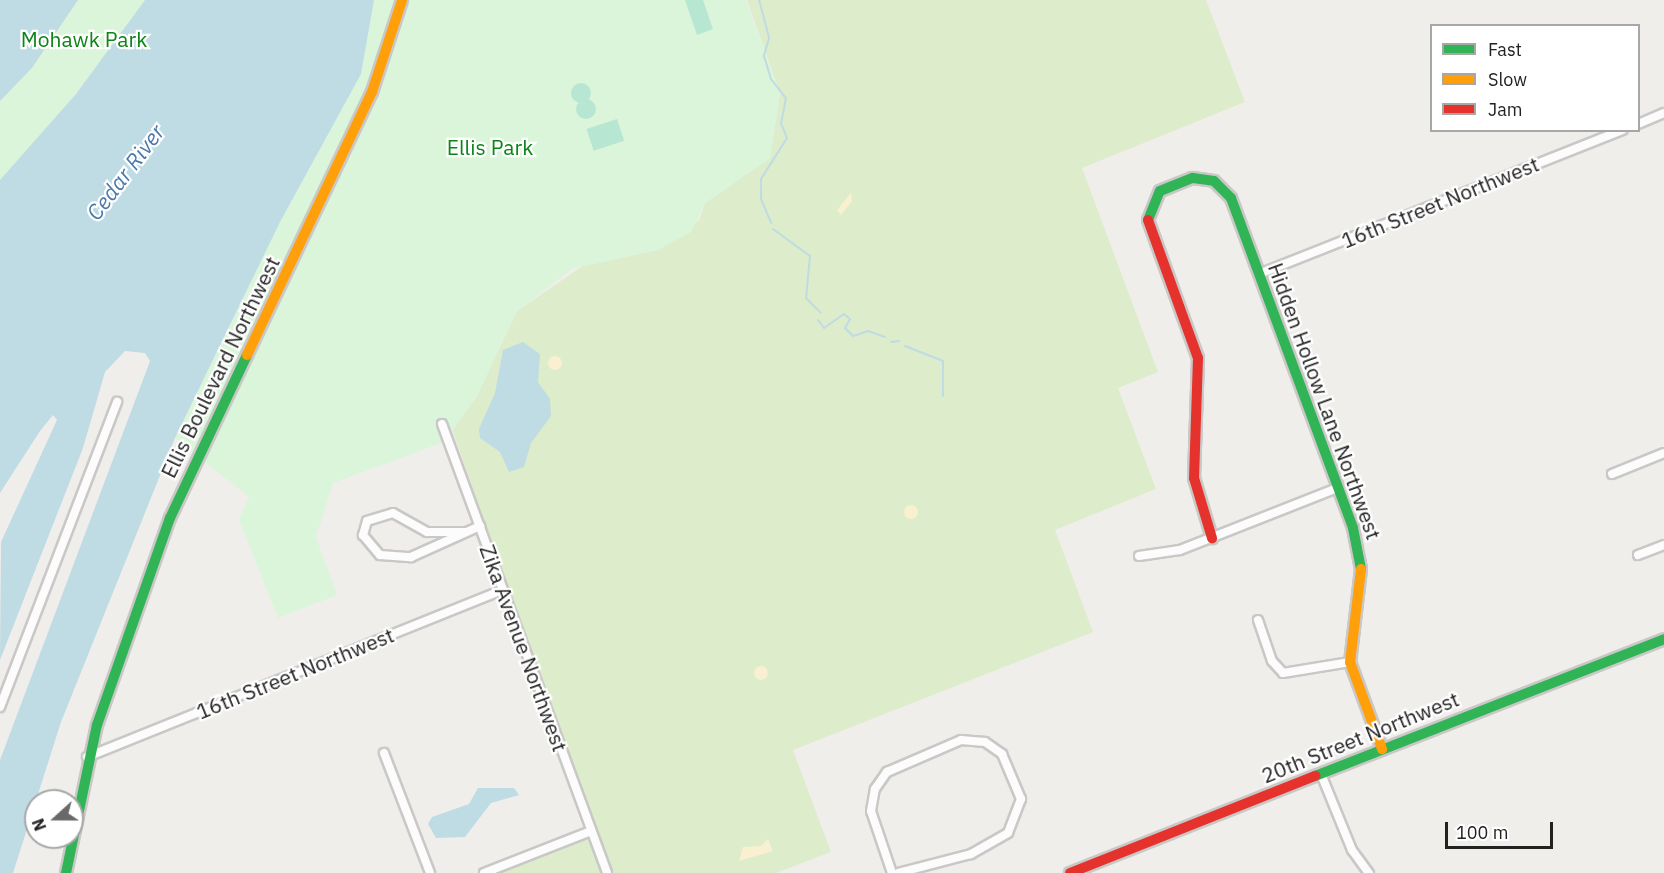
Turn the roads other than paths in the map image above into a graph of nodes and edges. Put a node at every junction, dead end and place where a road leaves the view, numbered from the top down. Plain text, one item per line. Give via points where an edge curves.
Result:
1 (402, 0) edge
2 (1664, 113) edge
3 (1640, 123) edge
4 (1617, 132) edge
5 (1259, 274) junction
6 (117, 402) dead end
7 (442, 424) dead end
8 (1664, 453) edge
9 (1612, 474) dead end
10 (1337, 488) junction
11 (480, 526) junction
12 (464, 532) junction
13 (1212, 538) junction
14 (1664, 545) edge
15 (1638, 555) dead end
16 (1139, 556) dead end
17 (503, 590) junction
18 (1257, 620) dead end
19 (1664, 639) edge
20 (1350, 662) junction
21 (0, 707) edge
22 (1382, 749) junction
23 (384, 753) dead end
24 (87, 757) junction
25 (1321, 774) junction
26 (591, 831) junction
27 (66, 873) edge
28 (430, 873) edge
29 (484, 873) edge
30 (607, 873) edge
31 (892, 873) edge
32 (898, 873) edge
33 (1070, 873) edge
34 (1369, 873) edge

1 - 24 street, Ellis Boulevard Northwest via 372,92 170,518
2 - 3 street
4 - 5 street, 16th Street Northwest
5 - 10 street, Hidden Hollow Lane Northwest
5 - 13 street, Hidden Hollow Lane Northwest via 1224,187 1204,178 1177,183 1154,198 1148,219 1198,358 1194,478
6 - 21 street
7 - 11 street, Zika Avenue Northwest
8 - 9 street
10 - 13 street
10 - 20 street, Hidden Hollow Lane Northwest via 1362,564
11 - 12 street
11 - 17 street, Zika Avenue Northwest
12 - 12 street via 411,557 392,557 368,546 363,535 367,521 393,513 427,532
13 - 16 street via 1168,553
14 - 15 street
17 - 24 street, 16th Street Northwest
17 - 26 street, Zika Avenue Northwest
18 - 20 street via 1272,661 1283,673
19 - 22 street, 20th Street Northwest
20 - 22 street, Hidden Hollow Lane Northwest
22 - 25 street, 20th Street Northwest
23 - 28 street
24 - 27 street, Ellis Boulevard Northwest
25 - 33 street, 20th Street Northwest
25 - 34 street via 1352,850
26 - 29 street
26 - 30 street, Zika Avenue Northwest
31 - 32 street via 871,811 875,789 887,772 961,740 985,742 1002,754 1021,799 1008,833 971,854

